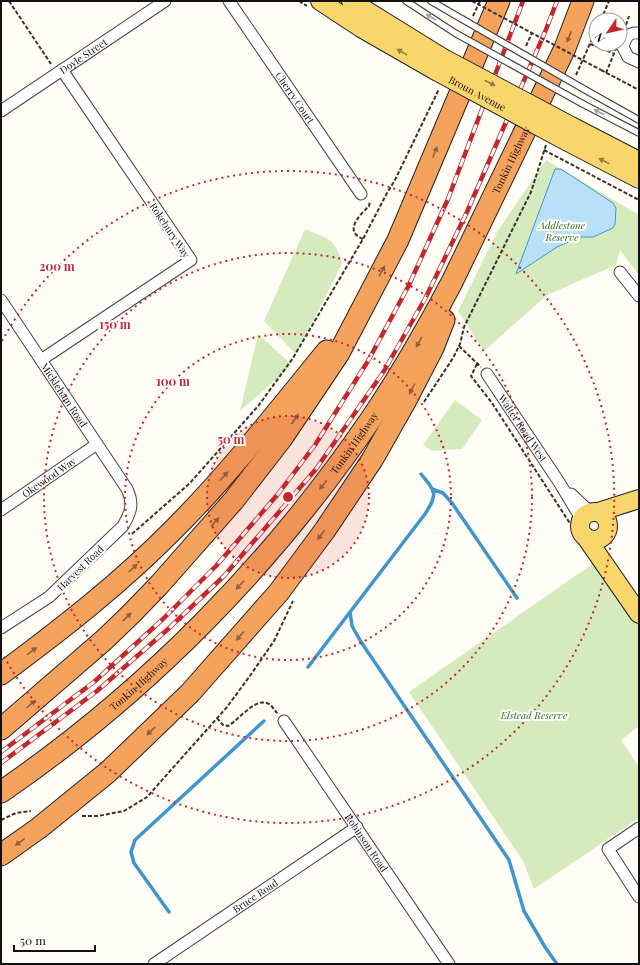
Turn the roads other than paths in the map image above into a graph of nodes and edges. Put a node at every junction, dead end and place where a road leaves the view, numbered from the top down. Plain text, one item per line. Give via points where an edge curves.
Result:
1 (165, 1) edge
2 (229, 1) edge
3 (320, 1) edge
4 (351, 1) edge
5 (406, 1) edge
6 (431, 1) edge
7 (499, 1) edge
8 (583, 1) edge
9 (639, 32) edge
10 (639, 62) edge
11 (59, 72) junction
12 (440, 72) junction
13 (1, 111) edge
14 (639, 120) edge
15 (639, 133) edge
16 (569, 134) junction
17 (639, 161) edge
18 (639, 179) edge
19 (361, 194) road end
20 (487, 211) junction
21 (620, 272) dead end
22 (639, 296) edge
23 (1, 300) edge
24 (364, 305) junction
25 (41, 360) junction
26 (487, 374) road end
27 (97, 444) junction
28 (128, 489) joint
29 (639, 499) edge
30 (639, 505) edge
31 (1, 510) edge
32 (592, 524) junction
33 (639, 594) edge
34 (639, 614) edge
35 (1, 628) edge
36 (1, 674) edge
37 (284, 721) road end
38 (1, 729) edge
39 (1, 792) edge
40 (357, 827) junction
41 (639, 828) edge
42 (1, 855) edge
43 (639, 897) edge
44 (154, 964) edge
45 (449, 964) edge

1 - 11 street, Doyle Street
2 - 19 street, Cherry Court
12 -> 3 main road, Broun Avenue via 361,28
4 - 12 main road, Broun Avenue
15 -> 5 lane, bridge via 455,33
6 - 14 lane, bridge
24 -> 7 highway via 398,240
8 -> 20 highway, Tonkin Highway via 565,48
9 - 10 street via 628,35 623,47 628,57
11 - 13 street, Doyle Street
11 - 25 street, Rokebury Way via 191,260
12 - 16 main road, Broun Avenue, bridge
16 - 17 main road, Broun Avenue
18 -> 16 main road, Broun Avenue
20 -> 39 highway, Tonkin Highway via 441,303 393,385 335,469 276,543 202,625 139,684 78,735
20 -> 42 highway via 433,348 406,400 372,460 279,592 190,693 108,772
21 - 22 street
23 - 25 street, Mickleham Road
36 -> 24 highway via 71,622 119,582 176,528 237,461
38 -> 24 highway via 132,614 234,500 282,438 320,382 339,353
25 - 27 street, Mickleham Road
26 - 32 street, Walter Road West via 559,482
27 - 28 street, Mickleham Road
27 - 31 street, Okewood Way
28 - 35 street, Harvest Road via 132,499 131,508 123,526 49,597
29 - 32 main road
30 - 32 main road
32 - 33 main road, Walter Road West
32 - 34 main road, Walter Road West
37 - 40 street, Robinson Road
40 - 44 street, Bruce Road
40 - 45 street, Robinson Road
41 - 43 street via 608,849

